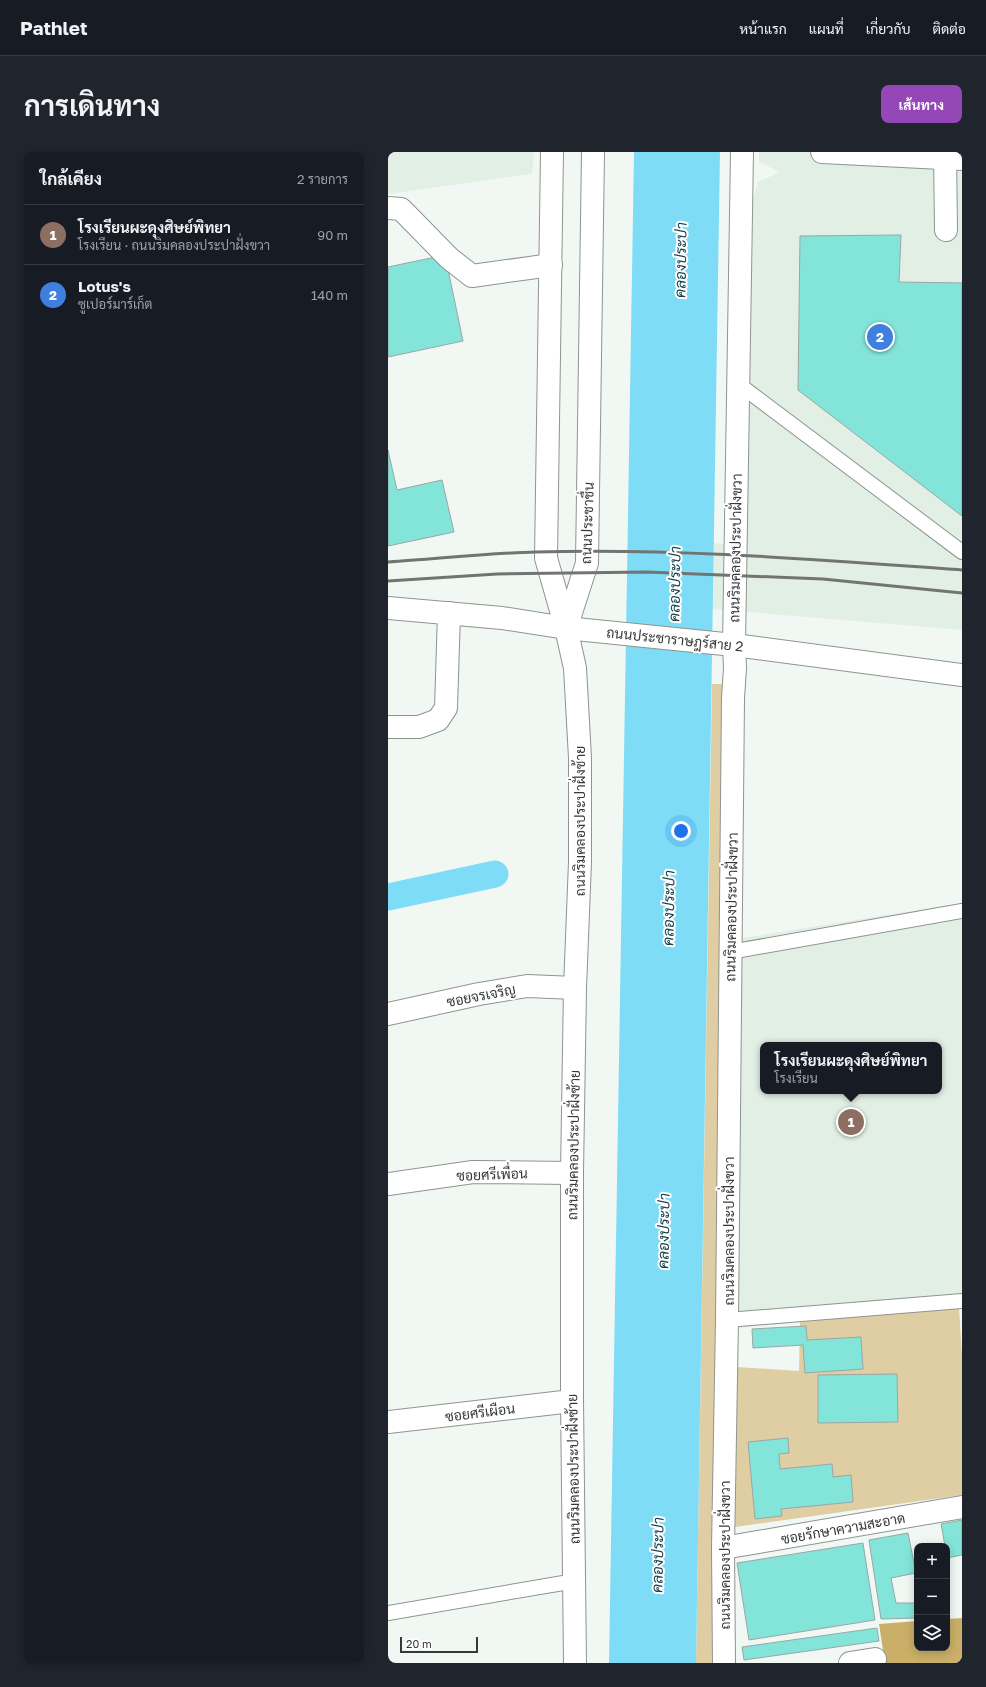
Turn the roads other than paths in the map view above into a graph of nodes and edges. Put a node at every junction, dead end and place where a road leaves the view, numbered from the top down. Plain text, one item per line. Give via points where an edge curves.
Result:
1 (552, 152) edge
2 (593, 152) edge
3 (742, 152) edge
4 (822, 152) edge
5 (950, 156) edge
6 (388, 208) edge
7 (946, 230) dead end
8 (551, 265) junction
9 (737, 383) junction
10 (962, 552) edge
11 (388, 608) edge
12 (449, 613) junction
13 (566, 628) junction
14 (728, 645) junction
15 (962, 675) edge
16 (388, 727) edge
17 (962, 911) edge
18 (730, 952) junction
19 (575, 988) junction
20 (388, 1014) edge
21 (572, 1173) junction
22 (388, 1184) edge
23 (962, 1301) edge
24 (727, 1320) junction
25 (572, 1401) junction
26 (388, 1422) edge
27 (962, 1507) edge
28 (723, 1548) junction
29 (575, 1581) junction
30 (388, 1613) edge
31 (875, 1659) dead end
32 (575, 1663) edge
33 (724, 1663) edge
34 (850, 1663) edge

1 - 8 street
2 - 13 street, ถนนประชาชื่น via 587,563
3 - 9 street, ถนนริมคลองประปาฝั่งขวา
4 - 5 street
5 - 7 street
6 - 8 street via 401,209 449,258 472,276
8 - 13 street via 546,558
9 - 10 lane
9 - 14 street, ถนนริมคลองประปาฝั่งขวา
11 - 12 street, ถนนประชาราษฎร์สาย 2
12 - 13 street, ถนนประชาราษฎร์สาย 2
12 - 16 street via 446,708 438,720 419,727
13 - 14 street, ถนนประชาราษฎร์สาย 2
13 - 19 street, ถนนริมคลองประปาฝั่งซ้าย via 575,668 580,758 580,862
14 - 15 street, ถนนประชาราษฎร์สาย 2
14 - 18 street, ถนนริมคลองประปาฝั่งขวา via 735,668
17 - 18 lane
18 - 24 street, ถนนริมคลองประปาฝั่งขวา
19 - 20 street, ซอยจรเจริญ via 527,986
19 - 21 street, ถนนริมคลองประปาฝั่งซ้าย
21 - 22 street, ซอยศรีเพื่อน via 472,1172
21 - 25 street, ถนนริมคลองประปาฝั่งซ้าย
23 - 24 lane
24 - 28 street, ถนนริมคลองประปาฝั่งขวา
25 - 26 street, ซอยศรีเผือน
25 - 29 street, ถนนริมคลองประปาฝั่งซ้าย
27 - 28 street, ซอยรักษาความสะอาด
28 - 33 street, ถนนริมคลองประปาฝั่งขวา
29 - 30 lane
29 - 32 street, ถนนริมคลองประปาฝั่งซ้าย
31 - 34 street

